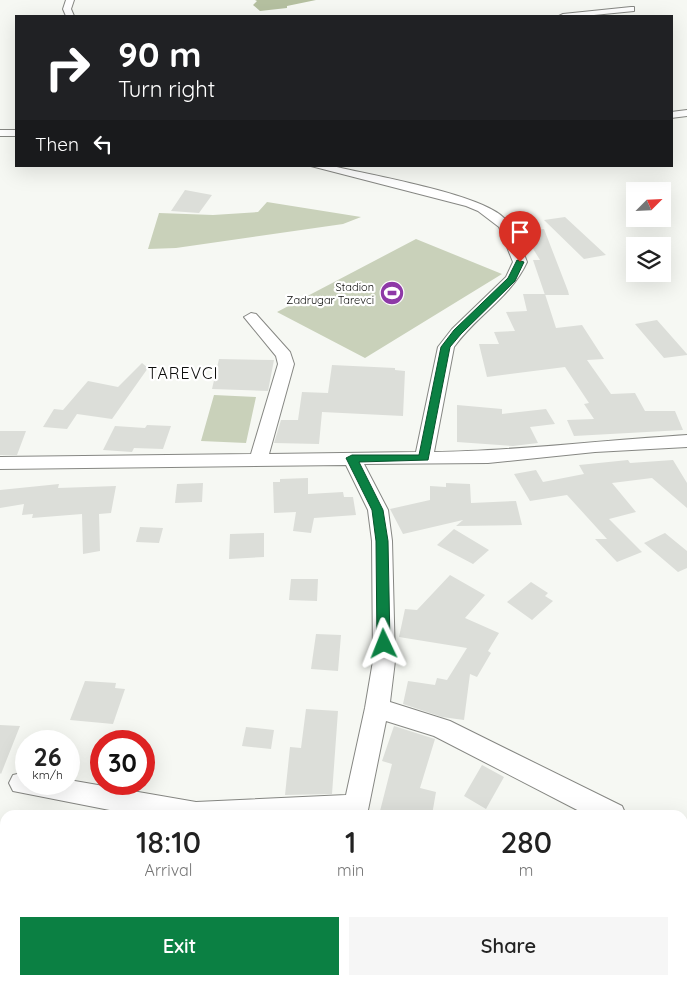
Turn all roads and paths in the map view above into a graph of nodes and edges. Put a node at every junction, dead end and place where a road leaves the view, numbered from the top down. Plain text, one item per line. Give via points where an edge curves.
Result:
1 (70, 0) edge
2 (631, 10) dead end
3 (69, 15) edge
4 (575, 15) edge
5 (687, 113) edge
6 (673, 115) edge
7 (0, 133) edge
8 (15, 133) edge
9 (321, 167) edge
10 (251, 317) dead end
11 (687, 441) edge
12 (352, 458) junction
13 (424, 458) junction
14 (259, 459) junction
15 (26, 462) junction
16 (0, 463) edge
17 (0, 473) edge
18 (377, 708) junction
19 (80, 794) edge
20 (173, 810) edge
21 (355, 810) edge
22 (603, 810) edge

1 - 3 street via 66,9
2 - 4 street
5 - 6 street
7 - 8 street
9 - 13 street via 470,203 487,210 507,226 520,262 512,279 457,332 446,347
10 - 14 street via 284,355 286,364
11 - 13 street via 488,457
12 - 13 street
12 - 14 street
12 - 18 street via 378,510 382,541 384,661
14 - 15 street
15 - 16 street
15 - 17 street
18 - 21 street
18 - 22 street via 441,728
19 - 20 street

